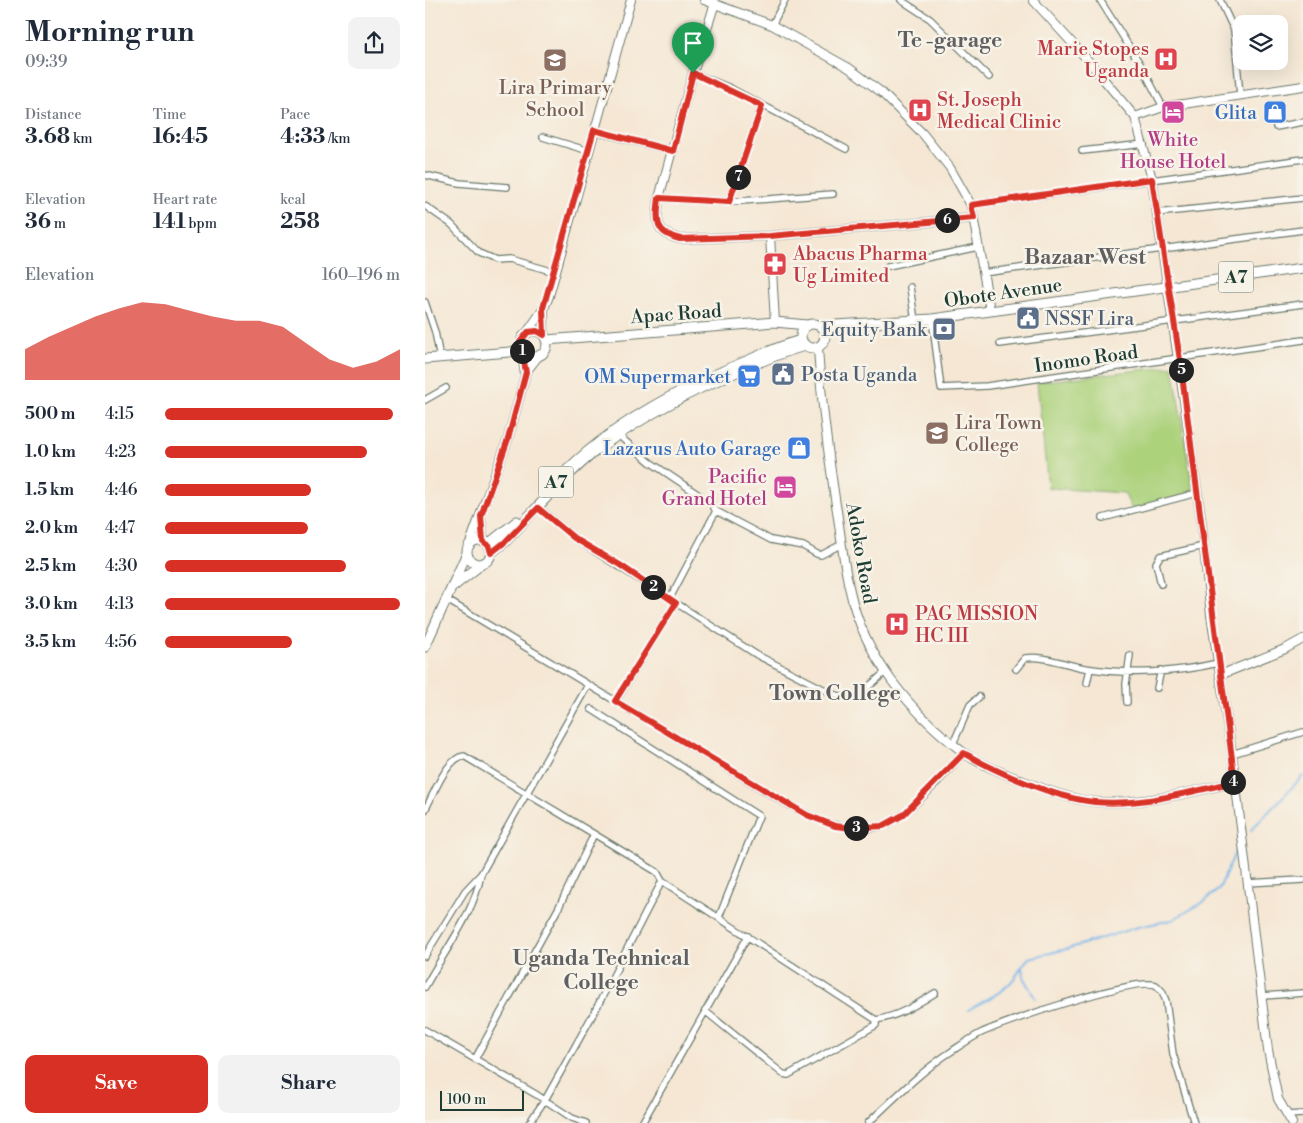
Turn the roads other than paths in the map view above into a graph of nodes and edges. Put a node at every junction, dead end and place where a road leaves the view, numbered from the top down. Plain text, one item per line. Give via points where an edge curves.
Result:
1 (631, 0) edge
2 (704, 0) edge
3 (785, 0) edge
4 (901, 0) edge
5 (1035, 0) edge
6 (1100, 0) edge
7 (1220, 0) edge
8 (715, 3) junction
9 (772, 25) junction
10 (693, 73) junction
11 (989, 77) dead end
12 (1303, 86) edge
13 (1240, 95) junction
14 (762, 106) junction
15 (1163, 107) junction
16 (1135, 117) junction
17 (1303, 122) edge
18 (1276, 127) dead end
19 (594, 130) junction
20 (543, 138) dead end
21 (1144, 144) junction
22 (846, 149) dead end
23 (589, 151) junction
24 (673, 151) junction
25 (1082, 151) dead end
26 (1303, 159) edge
27 (425, 176) edge
28 (1152, 179) junction
29 (507, 187) dead end
30 (833, 194) dead end
31 (659, 198) junction
32 (1303, 198) edge
33 (729, 202) junction
34 (971, 205) junction
35 (425, 206) edge
36 (1156, 213) junction
37 (974, 218) junction
38 (1303, 230) edge
39 (770, 236) junction
40 (978, 247) junction
41 (1162, 249) junction
42 (888, 266) dead end
43 (1303, 268) edge
44 (555, 272) junction
45 (983, 273) junction
46 (1168, 285) junction
47 (910, 287) dead end
48 (425, 302) edge
49 (1303, 304) edge
50 (543, 308) junction
51 (990, 310) junction
52 (932, 319) junction
53 (915, 321) junction
54 (1173, 321) junction
55 (775, 322) junction
56 (807, 325) junction
57 (822, 329) junction
58 (528, 332) junction
59 (545, 338) junction
60 (1303, 340) edge
61 (804, 343) junction
62 (1000, 344) dead end
63 (818, 347) junction
64 (522, 351) junction
65 (539, 356) junction
66 (440, 358) junction
67 (425, 359) edge
68 (1180, 360) junction
69 (526, 372) junction
70 (446, 388) dead end
71 (425, 400) edge
72 (617, 432) junction
73 (1197, 492) junction
74 (538, 508) junction
75 (716, 511) junction
76 (481, 516) junction
77 (1103, 518) dead end
78 (502, 540) junction
79 (471, 544) junction
80 (842, 544) junction
81 (487, 546) junction
82 (1204, 546) junction
83 (467, 553) junction
84 (483, 563) junction
85 (1161, 584) dead end
86 (454, 586) junction
87 (670, 598) junction
88 (447, 600) junction
89 (676, 603) junction
90 (1303, 639) edge
91 (425, 646) edge
92 (1130, 655) dead end
93 (1218, 663) junction
94 (1016, 668) dead end
95 (1090, 669) junction
96 (1161, 670) junction
97 (1128, 671) junction
98 (884, 673) junction
99 (1220, 675) junction
100 (1087, 683) dead end
101 (588, 685) junction
102 (1157, 688) dead end
103 (979, 697) dead end
104 (615, 701) junction
105 (1127, 702) dead end
106 (591, 709) dead end
107 (1303, 732) edge
108 (953, 744) junction
109 (964, 753) junction
110 (1232, 754) junction
111 (1235, 782) junction
112 (526, 793) junction
113 (425, 810) edge
114 (594, 834) junction
115 (481, 874) junction
116 (1303, 880) edge
117 (662, 881) junction
118 (1248, 883) junction
119 (719, 917) junction
120 (748, 936) junction
121 (425, 956) edge
122 (425, 986) edge
123 (935, 992) dead end
124 (1303, 993) edge
125 (1263, 996) junction
126 (705, 1011) junction
127 (876, 1020) junction
128 (425, 1030) edge
129 (475, 1058) junction
130 (545, 1100) junction
131 (1303, 1114) edge
132 (1287, 1115) junction
133 (529, 1123) edge
134 (586, 1123) edge
135 (642, 1123) edge
136 (868, 1123) edge
137 (1194, 1123) edge
138 (1292, 1123) edge

1 - 19 street
2 - 8 street
3 - 9 street
4 - 11 street via 930,19
5 - 16 street
6 - 15 street
7 - 13 street via 1234,30
8 - 9 street
8 - 10 street
9 - 34 street via 849,68 881,92 940,155
10 - 14 street
10 - 24 street
12 - 13 street
13 - 15 street
14 - 22 street
14 - 33 street
15 - 16 street
16 - 21 street
17 - 18 street
19 - 23 street
19 - 24 street
20 - 23 street
21 - 25 street
21 - 28 street
23 - 44 street
24 - 31 street
26 - 28 street
27 - 29 street
28 - 34 street
28 - 36 street
30 - 33 street
31 - 33 street
31 - 39 street via 657,215 660,228 667,236 680,239
32 - 36 street
34 - 37 street
35 - 44 street via 451,224 479,253 495,260 509,259
36 - 41 street
37 - 39 street
37 - 40 street
38 - 41 street
39 - 55 street
40 - 42 street
40 - 45 street
41 - 45 street
41 - 46 street
43 - 46 main road, Obote Avenue / A7
44 - 50 street
45 - 51 street
46 - 51 main road, Obote Avenue / A7
46 - 54 street
47 - 53 street
48 - 66 street
49 - 54 street
50 - 58 street
50 - 59 street
51 - 52 main road, Obote Avenue / A7
52 - 53 main road, Obote Avenue / A7
52 - 68 street, Inomo Road via 941,388 987,386
53 - 57 main road, Obote Avenue / A7
54 - 62 street
54 - 68 street
55 - 56 main road, Apac Road
55 - 59 main road, Apac Road
56 - 57 main road, A7
56 - 61 main road via 802,331
57 - 63 main road via 824,341
58 - 59 main road via 537,331
58 - 64 main road via 522,338
59 - 65 main road via 546,349
60 - 68 street, Inomo Road
61 - 63 main road, A7
61 - 72 main road, A7 via 671,400
63 - 80 street, Adoko Road
64 - 65 main road via 530,356
64 - 66 main road
64 - 69 street
65 - 69 street
66 - 67 main road
68 - 73 street
69 - 76 street via 508,439
70 - 71 street
72 - 74 main road, A7
72 - 75 street via 650,462 711,503
72 - 78 main road, A7 via 583,454
73 - 77 street
73 - 82 street
74 - 78 main road, A7
74 - 87 street via 574,538
75 - 80 street via 771,540 803,546 817,554
75 - 87 street
76 - 79 street
76 - 81 street
78 - 81 main road, A7
79 - 81 main road, A7 via 477,540
79 - 83 main road, A7
80 - 98 street, Adoko Road via 858,618
81 - 84 main road, A7 via 488,559
82 - 85 street via 1160,556 1155,562
82 - 93 street
83 - 84 main road via 473,562
83 - 86 main road, A7
84 - 86 main road, A7
86 - 88 main road, A7
87 - 89 street
88 - 91 main road, A7
88 - 101 street
89 - 98 street via 757,655 844,698 853,696
89 - 104 street
90 - 99 street
92 - 97 street
93 - 96 street
93 - 99 street
94 - 95 street via 1025,658 1041,657
95 - 97 street
95 - 100 street
96 - 97 street
96 - 102 street
97 - 105 street
98 - 108 street, Adoko Road
99 - 110 street
101 - 104 street
101 - 112 street
103 - 108 street via 970,705
104 - 109 street via 807,815 835,826 883,826 903,815
106 - 119 street via 759,816
107 - 110 street
108 - 109 street, Adoko Road
109 - 111 street, Adoko Road via 1027,783 1095,802 1154,798
110 - 111 street
111 - 118 street
112 - 113 street via 470,758 458,756 450,762
112 - 114 street
112 - 115 street
114 - 117 street via 657,872
114 - 129 street via 559,907
115 - 121 street via 465,891
115 - 122 street via 470,908
116 - 118 street
117 - 119 street
117 - 130 street via 610,984
118 - 125 street
119 - 120 street
120 - 126 street
120 - 127 street
123 - 127 street via 907,1011
124 - 125 street
125 - 132 street via 1272,1070 1278,1099
126 - 127 street via 788,1075 876,1025
126 - 135 street
128 - 129 street
129 - 130 street
130 - 133 street
130 - 134 street
131 - 132 street
132 - 138 street
136 - 137 street via 922,1073 981,1034 1080,999 1148,983 1156,985 1165,996 1173,1054

